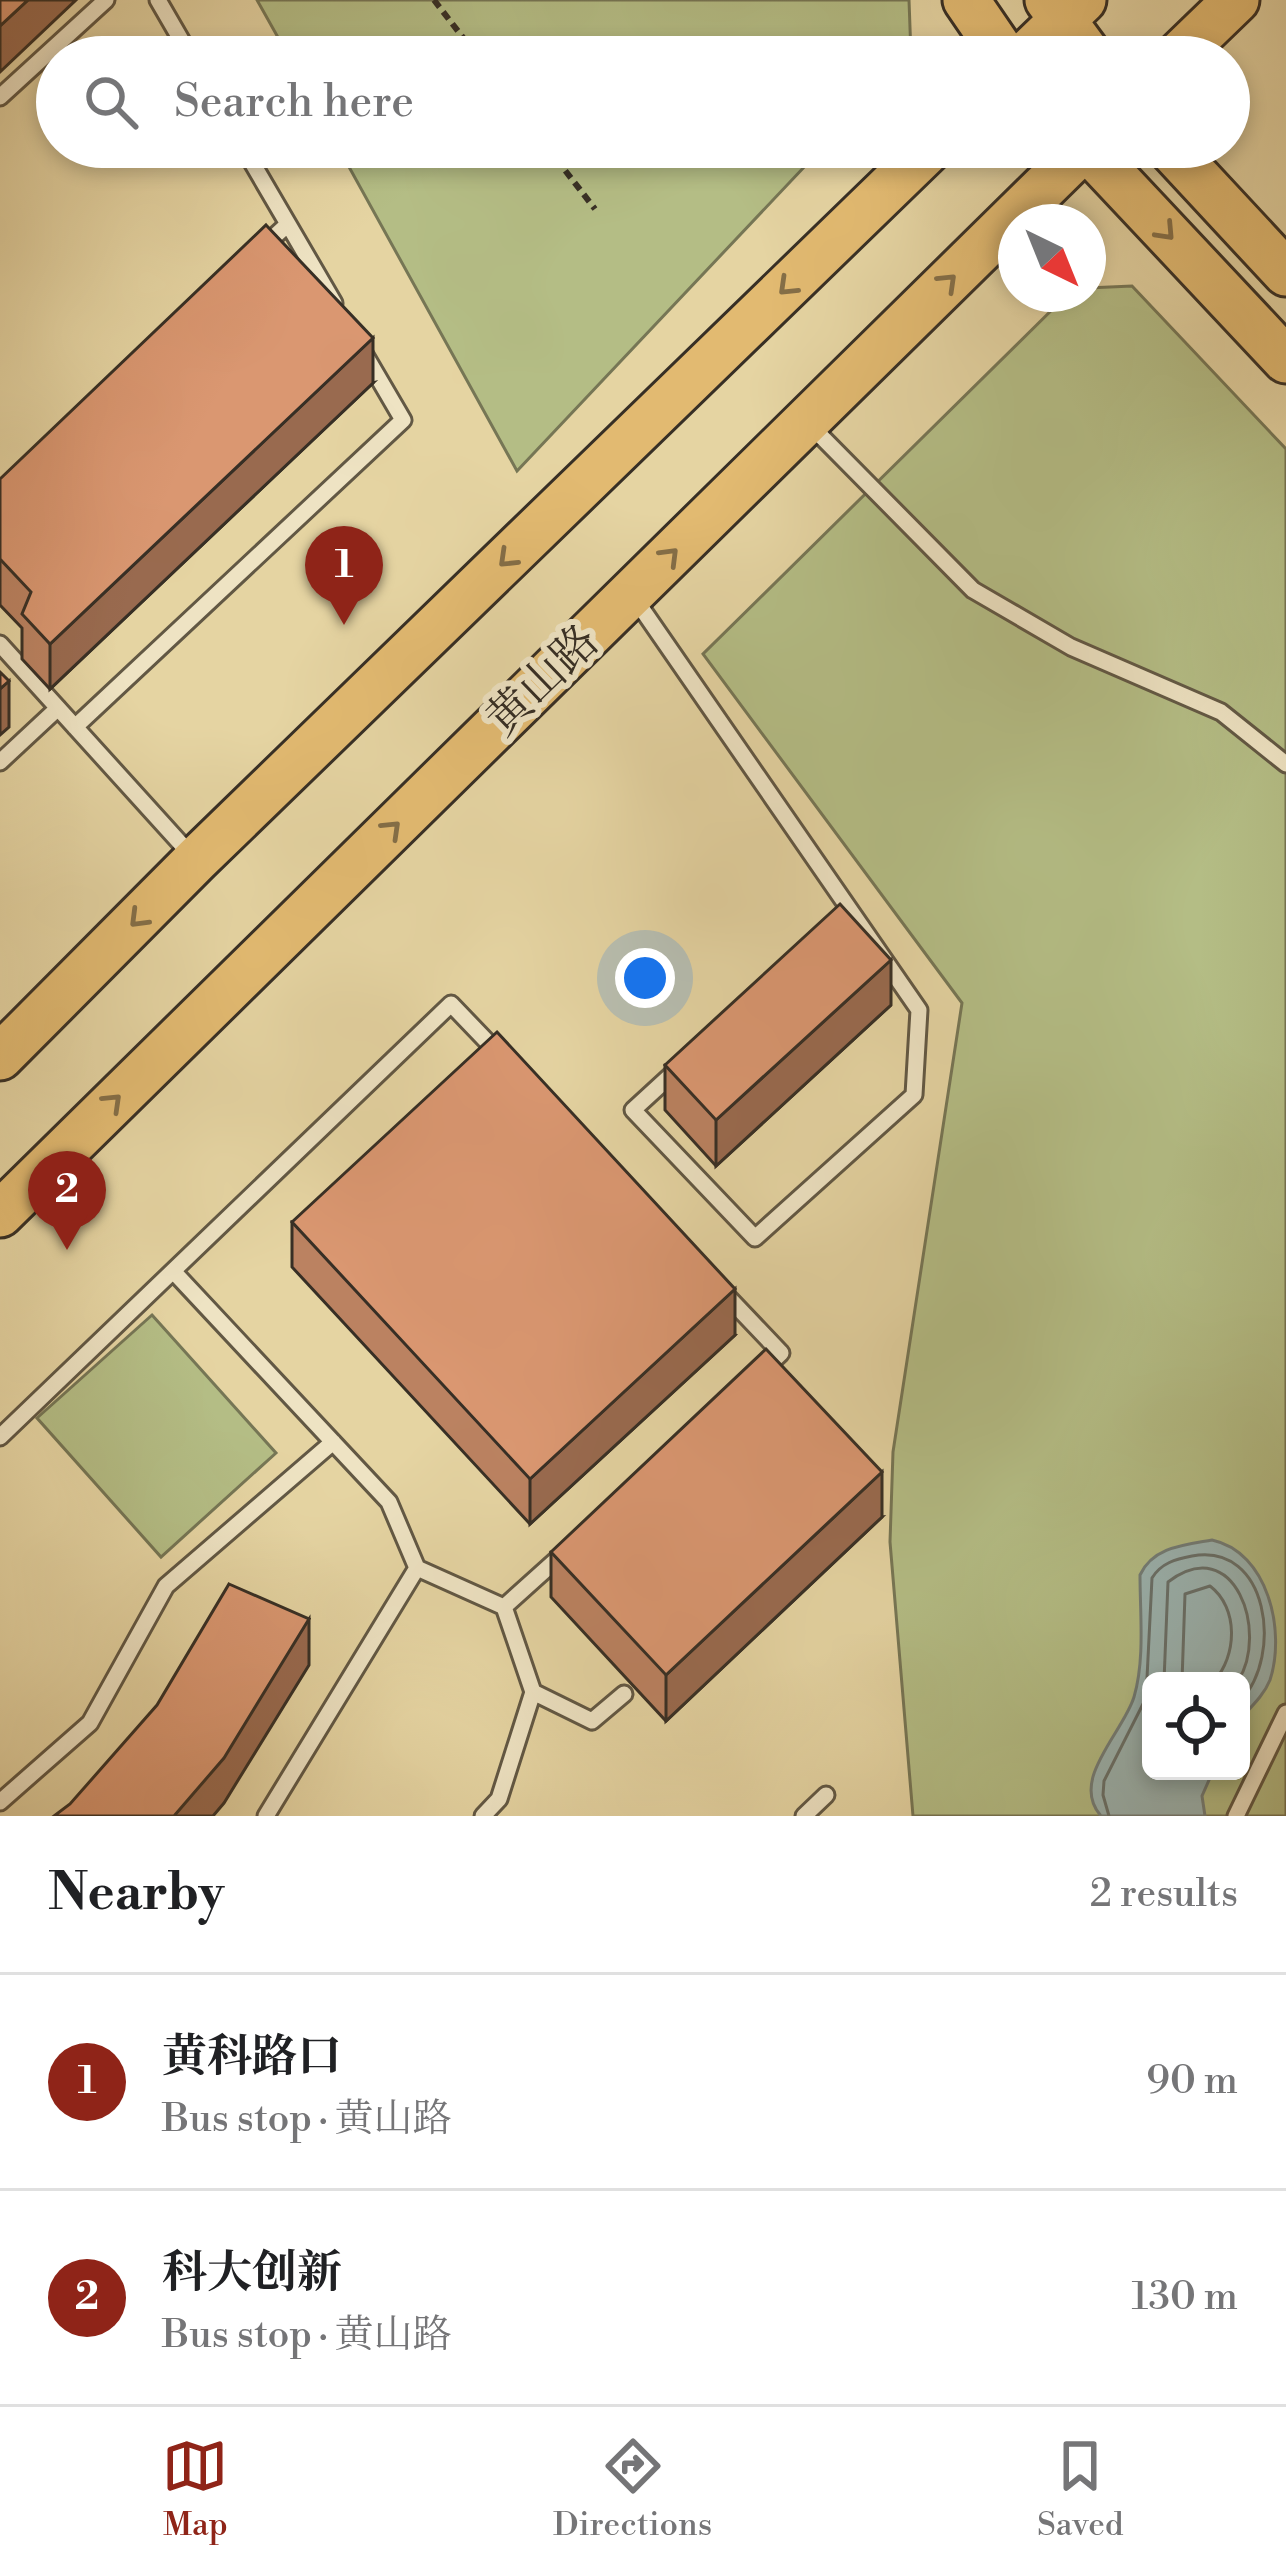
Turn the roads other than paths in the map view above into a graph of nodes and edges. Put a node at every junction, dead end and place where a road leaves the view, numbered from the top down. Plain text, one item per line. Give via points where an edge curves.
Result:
1 (106, 0) edge
2 (158, 0) edge
3 (966, 0) edge
4 (1236, 0) edge
5 (1064, 7) edge
6 (67, 36) edge
7 (179, 36) edge
8 (991, 36) edge
9 (1041, 36) edge
10 (1079, 36) edge
11 (1199, 36) edge
12 (36, 64) edge
13 (0, 97) edge
14 (255, 168) edge
15 (909, 168) edge
16 (1065, 168) edge
17 (1106, 168) edge
18 (1188, 168) edge
19 (288, 224) junction
20 (254, 255) edge
21 (1286, 273) edge
22 (346, 322) edge
23 (357, 342) edge
24 (1286, 360) edge
25 (806, 421) junction
26 (632, 593) junction
27 (0, 644) edge
28 (58, 708) junction
29 (75, 727) junction
30 (0, 762) edge
31 (1286, 764) edge
32 (196, 860) junction
33 (850, 909) junction
34 (833, 925) edge
35 (700, 1048) edge
36 (0, 1058) edge
37 (514, 1070) edge
38 (0, 1214) edge
39 (173, 1271) junction
40 (718, 1287) edge
41 (746, 1385) edge
42 (0, 1437) edge
43 (333, 1442) junction
44 (574, 1544) edge
45 (418, 1568) junction
46 (504, 1607) junction
47 (533, 1692) junction
48 (624, 1694) dead end
49 (1286, 1713) edge
50 (826, 1795) dead end
51 (0, 1802) edge
52 (266, 1816) edge
53 (483, 1816) edge
54 (804, 1816) edge
55 (1236, 1816) edge

1 - 6 lane
2 - 7 lane
3 - 8 main road
4 - 11 main road
5 - 9 main road
5 - 10 main road
12 - 13 lane
14 - 19 lane
15 -> 32 main road
25 -> 16 main road, 黄山路
17 -> 24 main road
18 - 21 main road
19 - 20 lane
19 - 22 lane
23 - 29 lane via 403,420
26 -> 25 main road, 黄山路
25 - 31 lane via 973,590 1071,647 1221,712
26 - 33 lane
38 -> 26 main road, 黄山路
27 - 28 lane
28 - 29 lane
28 - 30 lane
29 - 32 lane
32 -> 36 main road
33 - 34 lane
33 - 35 lane via 919,1010 914,1095 755,1238 633,1110
37 - 39 lane via 452,1004
39 - 42 lane
39 - 43 lane
40 - 41 lane via 781,1353
43 - 45 lane via 389,1502
43 - 51 lane via 166,1586 90,1723
44 - 46 lane
45 - 46 lane
45 - 52 lane
46 - 47 lane
47 - 48 lane via 592,1721
47 - 53 lane via 499,1799
49 - 55 lane
50 - 54 lane

